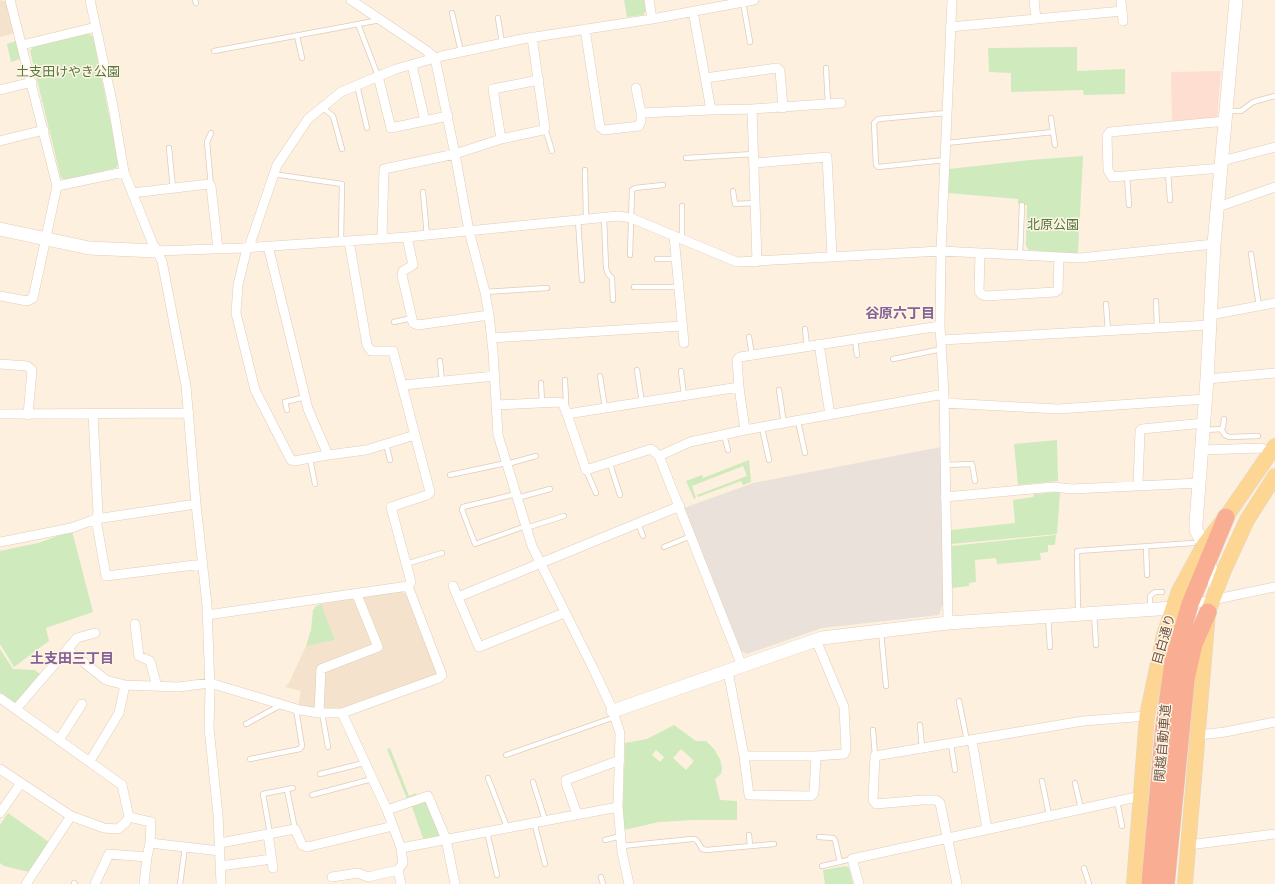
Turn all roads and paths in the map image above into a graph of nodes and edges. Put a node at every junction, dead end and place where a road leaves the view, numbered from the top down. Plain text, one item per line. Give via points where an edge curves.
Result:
1 (10, 0) edge
2 (90, 0) edge
3 (351, 0) edge
4 (649, 0) edge
5 (754, 0) edge
6 (952, 0) edge
7 (1034, 0) edge
8 (1236, 0) edge
9 (1121, 1) dead end
10 (743, 2) junction
11 (693, 11) junction
12 (1122, 11) junction
13 (452, 13) dead end
14 (498, 18) dead end
15 (652, 19) junction
16 (1036, 19) junction
17 (380, 20) junction
18 (1123, 21) dead end
19 (358, 24) junction
20 (96, 27) junction
21 (950, 28) junction
22 (585, 29) junction
23 (297, 36) junction
24 (532, 37) junction
25 (750, 42) dead end
26 (502, 43) junction
27 (22, 45) junction
28 (214, 51) dead end
29 (461, 52) junction
30 (302, 58) dead end
31 (435, 58) junction
32 (412, 65) junction
33 (826, 68) dead end
34 (378, 76) junction
35 (705, 78) junction
36 (539, 80) junction
37 (32, 82) junction
38 (357, 85) junction
39 (636, 88) dead end
40 (0, 90) edge
41 (1275, 96) edge
42 (841, 103) dead end
43 (828, 104) junction
44 (322, 107) junction
45 (783, 108) junction
46 (752, 109) junction
47 (711, 110) junction
48 (641, 113) junction
49 (946, 113) junction
50 (448, 116) junction
51 (1226, 116) junction
52 (1051, 118) dead end
53 (425, 121) junction
54 (367, 128) dead end
55 (545, 128) junction
56 (44, 130) junction
57 (1053, 132) junction
58 (211, 133) dead end
59 (501, 139) junction
60 (0, 141) edge
61 (946, 143) junction
62 (1055, 145) dead end
63 (1275, 147) edge
64 (169, 148) dead end
65 (342, 149) dead end
66 (552, 151) dead end
67 (455, 154) junction
68 (686, 158) dead end
69 (754, 159) junction
70 (944, 160) junction
71 (1222, 164) junction
72 (584, 170) dead end
73 (124, 172) junction
74 (1168, 173) junction
75 (273, 174) junction
76 (1127, 176) junction
77 (663, 184) dead end
78 (57, 186) junction
79 (211, 186) junction
80 (1275, 186) edge
81 (173, 188) junction
82 (733, 191) dead end
83 (423, 192) dead end
84 (132, 193) junction
85 (1170, 200) dead end
86 (756, 203) junction
87 (1022, 205) dead end
88 (1129, 205) dead end
89 (682, 206) dead end
90 (1218, 207) junction
91 (604, 217) junction
92 (631, 218) junction
93 (582, 219) junction
94 (0, 229) edge
95 (469, 232) junction
96 (427, 236) junction
97 (407, 237) junction
98 (382, 238) junction
99 (678, 238) junction
100 (46, 240) junction
101 (345, 241) junction
102 (1214, 244) junction
103 (268, 246) junction
104 (248, 247) junction
105 (218, 249) junction
106 (156, 251) junction
107 (941, 251) junction
108 (980, 253) junction
109 (630, 254) dead end
110 (1251, 254) dead end
111 (832, 256) junction
112 (1020, 256) junction
113 (1059, 257) junction
114 (657, 259) dead end
115 (676, 260) junction
116 (758, 262) junction
117 (582, 280) dead end
118 (634, 287) dead end
119 (678, 287) junction
120 (547, 288) dead end
121 (485, 292) junction
122 (0, 296) edge
123 (613, 300) dead end
124 (1156, 301) dead end
125 (1275, 303) edge
126 (1106, 304) dead end
127 (1259, 306) junction
128 (489, 316) junction
129 (412, 318) junction
130 (1210, 320) junction
131 (394, 322) dead end
132 (682, 326) junction
133 (940, 326) junction
134 (1157, 328) junction
135 (804, 329) dead end
136 (1108, 331) junction
137 (749, 337) dead end
138 (492, 338) junction
139 (855, 339) junction
140 (684, 343) dead end
141 (819, 344) junction
142 (942, 345) junction
143 (807, 346) junction
144 (752, 355) junction
145 (857, 355) dead end
146 (893, 359) dead end
147 (440, 360) dead end
148 (0, 364) edge
149 (637, 370) dead end
150 (680, 371) dead end
151 (1275, 373) edge
152 (494, 376) junction
153 (600, 376) dead end
154 (1207, 379) junction
155 (565, 380) dead end
156 (442, 382) junction
157 (541, 383) dead end
158 (403, 386) junction
159 (739, 387) junction
160 (779, 390) dead end
161 (944, 394) junction
162 (684, 396) junction
163 (305, 397) junction
164 (1206, 399) junction
165 (642, 402) junction
166 (542, 403) junction
167 (563, 404) junction
168 (944, 404) junction
169 (496, 405) junction
170 (605, 408) junction
171 (287, 410) dead end
172 (189, 413) junction
173 (0, 414) edge
174 (93, 414) junction
175 (567, 414) junction
176 (28, 415) junction
177 (830, 415) junction
178 (1224, 419) dead end
179 (798, 421) junction
180 (784, 424) junction
181 (1204, 427) junction
182 (762, 428) junction
183 (1221, 429) junction
184 (745, 430) junction
185 (415, 435) junction
186 (724, 435) junction
187 (1258, 436) dead end
188 (386, 444) junction
189 (1273, 449) edge
190 (728, 450) dead end
191 (1202, 450) junction
192 (805, 453) dead end
193 (328, 455) junction
194 (536, 456) dead end
195 (659, 456) junction
196 (310, 459) junction
197 (390, 460) dead end
198 (769, 460) dead end
199 (507, 463) junction
200 (610, 464) junction
201 (945, 465) junction
202 (586, 470) junction
203 (450, 475) dead end
204 (1275, 476) edge
205 (975, 480) dead end
206 (1200, 483) junction
207 (315, 484) dead end
208 (1138, 485) junction
209 (550, 489) dead end
210 (596, 493) dead end
211 (620, 495) dead end
212 (517, 496) junction
213 (945, 497) junction
214 (196, 504) junction
215 (680, 506) junction
216 (564, 516) dead end
217 (1226, 517) joint
218 (96, 519) junction
219 (638, 523) junction
220 (526, 527) junction
221 (643, 536) dead end
222 (691, 536) junction
223 (0, 542) edge
224 (1146, 546) junction
225 (664, 547) dead end
226 (1202, 549) junction
227 (442, 553) dead end
228 (203, 564) junction
229 (406, 564) junction
230 (540, 564) junction
231 (1147, 575) dead end
232 (408, 586) junction
233 (453, 586) dead end
234 (1275, 587) edge
235 (1162, 592) dead end
236 (357, 595) junction
237 (458, 596) junction
238 (1212, 600) junction
239 (1190, 604) junction
240 (1173, 608) junction
241 (1150, 610) junction
242 (564, 613) junction
243 (1094, 614) junction
244 (208, 615) junction
245 (1079, 615) junction
246 (1048, 617) junction
247 (948, 623) junction
248 (136, 624) dead end
249 (880, 631) junction
250 (95, 633) dead end
251 (816, 640) junction
252 (1096, 645) dead end
253 (1050, 647) dead end
254 (67, 649) junction
255 (742, 666) junction
256 (728, 671) junction
257 (210, 683) junction
258 (125, 685) junction
259 (157, 686) junction
260 (886, 686) dead end
261 (0, 698) edge
262 (959, 701) dead end
263 (82, 704) dead end
264 (281, 705) junction
265 (16, 709) junction
266 (296, 709) junction
267 (320, 713) junction
268 (342, 713) junction
269 (614, 714) junction
270 (1147, 716) junction
271 (1275, 722) edge
272 (246, 724) dead end
273 (920, 726) dead end
274 (873, 730) dead end
275 (1199, 735) junction
276 (59, 740) junction
277 (970, 741) junction
278 (951, 744) junction
279 (328, 747) dead end
280 (922, 749) junction
281 (506, 755) dead end
282 (744, 756) junction
283 (816, 756) junction
284 (875, 756) junction
285 (250, 759) dead end
286 (620, 760) junction
287 (90, 761) junction
288 (364, 762) junction
289 (0, 769) edge
290 (955, 770) dead end
291 (320, 774) dead end
292 (488, 778) dead end
293 (372, 779) junction
294 (532, 782) dead end
295 (1042, 782) dead end
296 (21, 783) junction
297 (1075, 783) dead end
298 (293, 788) dead end
299 (287, 790) junction
300 (312, 795) dead end
301 (1141, 796) junction
302 (1117, 801) junction
303 (618, 807) junction
304 (1081, 808) junction
305 (387, 810) junction
306 (0, 813) edge
307 (577, 814) junction
308 (1049, 815) junction
309 (71, 816) junction
310 (129, 817) junction
311 (545, 820) junction
312 (534, 822) junction
313 (392, 826) junction
314 (1122, 826) dead end
315 (507, 827) junction
316 (295, 829) junction
317 (987, 829) junction
318 (487, 832) junction
319 (269, 834) junction
320 (1275, 834) edge
321 (749, 835) dead end
322 (621, 836) junction
323 (819, 838) dead end
324 (948, 838) junction
325 (446, 839) junction
326 (606, 840) dead end
327 (150, 843) junction
328 (774, 844) dead end
329 (1189, 845) junction
330 (622, 846) junction
331 (750, 846) junction
332 (184, 847) junction
333 (220, 847) junction
334 (401, 848) junction
335 (147, 858) junction
336 (852, 859) junction
337 (840, 862) junction
338 (1152, 862) junction
339 (545, 864) dead end
340 (220, 866) junction
341 (822, 866) dead end
342 (1084, 868) dead end
343 (398, 870) junction
344 (497, 875) dead end
345 (332, 877) dead end
346 (601, 877) dead end
347 (26, 884) edge
348 (95, 884) edge
349 (144, 884) edge
350 (180, 884) edge
351 (221, 884) edge
352 (401, 884) edge
353 (455, 884) edge
354 (602, 884) edge
355 (629, 884) edge
356 (859, 884) edge
357 (957, 884) edge
358 (1089, 884) edge
359 (1134, 884) edge
360 (1150, 884) edge
361 (1166, 884) edge
362 (1185, 884) edge

1 - 27 street
2 - 20 street
3 - 17 street
4 - 15 street
5 - 10 street
6 - 21 street
7 - 16 street
8 - 51 street
9 - 12 street
10 - 11 street
10 - 25 lane
11 - 15 street
11 - 35 street
12 - 16 street
12 - 18 street
13 - 29 lane
14 - 26 lane
15 - 22 street
16 - 21 street
17 - 19 lane
17 - 31 street
19 - 23 lane
19 - 34 lane
20 - 27 street
20 - 73 street
21 - 49 street
22 - 24 street
22 - 48 street via 600,126 604,130 639,126
23 - 28 lane
23 - 30 lane
24 - 26 street
24 - 36 street
26 - 29 street
27 - 37 street
29 - 31 street
31 - 32 street
31 - 50 street
32 - 34 street
32 - 53 street
33 - 43 lane
34 - 38 street
34 - 53 street via 390,128
35 - 45 street via 777,68 780,71
35 - 47 street
36 - 55 street
36 - 59 street via 493,89
37 - 40 street
37 - 56 street
38 - 44 street via 341,92
38 - 54 lane
39 - 48 street
41 - 51 lane via 1253,102 1241,111
42 - 43 street
43 - 45 street
44 - 65 lane via 333,116
44 - 75 street via 308,119
45 - 46 street
46 - 47 street
46 - 69 street
47 - 48 street
49 - 61 street
49 - 70 lane via 878,119 874,123 878,167
50 - 53 street
50 - 67 street
51 - 71 street
51 - 76 street via 1108,133 1109,174 1116,177
52 - 57 lane
55 - 59 street
55 - 66 lane
56 - 60 street
56 - 78 street
57 - 61 lane
57 - 62 lane
58 - 79 lane via 207,142
59 - 67 street
61 - 70 street
63 - 71 street
64 - 81 lane
67 - 95 street
67 - 98 street via 384,169
68 - 69 lane
69 - 86 street
69 - 111 street via 827,157
70 - 107 street
71 - 74 street
71 - 90 street
72 - 93 lane
73 - 78 street
73 - 84 street
74 - 76 street
74 - 85 lane
75 - 101 lane via 342,184
75 - 104 street
76 - 88 lane
77 - 92 lane via 633,189
78 - 100 street
79 - 81 street via 209,184
79 - 105 street
80 - 90 street
81 - 84 street
82 - 86 lane via 735,204
83 - 96 lane
84 - 106 street
86 - 116 street
87 - 112 lane
89 - 99 lane
90 - 102 street
91 - 92 street
91 - 93 street
91 - 123 lane via 606,268 612,278
92 - 99 street
92 - 109 lane
93 - 95 street
93 - 117 lane
94 - 100 street
95 - 96 street
95 - 121 street
96 - 97 street
97 - 98 street
97 - 129 street via 413,265 403,271 402,275
98 - 101 street
99 - 115 street
99 - 116 street via 735,262
100 - 106 street via 89,248
100 - 122 street via 33,298 27,301
101 - 103 street
101 - 158 street via 368,349 374,352 393,351
102 - 113 street via 1080,258
102 - 130 street
103 - 104 street
103 - 163 street
104 - 105 street
104 - 196 street via 238,285 236,313 255,390 288,457 294,461
105 - 106 street
106 - 172 street via 162,261
107 - 108 street
107 - 111 street
107 - 133 street
108 - 112 street
108 - 113 street via 979,291 986,296 1058,290
110 - 127 lane
111 - 116 street
112 - 113 street
114 - 115 lane
115 - 119 street
118 - 119 lane
119 - 132 street
120 - 121 lane
121 - 128 street
124 - 134 lane
125 - 127 street
126 - 136 lane
127 - 130 street
128 - 129 street via 415,325
128 - 138 street
129 - 131 lane
130 - 134 street
130 - 154 street
132 - 138 street
132 - 140 street
133 - 139 street
133 - 142 street
134 - 136 street
135 - 143 lane
136 - 142 street
137 - 144 lane
138 - 152 street
139 - 141 street
139 - 145 lane
141 - 143 street
141 - 177 street
142 - 146 lane
142 - 161 street
143 - 144 street
144 - 159 street via 738,358
147 - 156 lane
148 - 176 street via 27,366 32,370
149 - 165 lane
150 - 162 lane
151 - 154 street
152 - 156 street
152 - 169 street
153 - 170 lane
154 - 164 street
155 - 167 lane via 566,402
156 - 158 street
157 - 166 lane
158 - 185 street
159 - 162 street
159 - 184 street
160 - 180 lane
161 - 168 street
161 - 177 street
162 - 165 street
163 - 171 lane via 285,402
163 - 193 street
164 - 168 street via 1058,409
164 - 181 street
165 - 170 street
166 - 167 street
166 - 169 street
167 - 175 street
168 - 201 street
169 - 199 street via 498,435
170 - 175 street
172 - 174 street
172 - 214 street
173 - 176 street
174 - 176 street
174 - 218 street via 98,513
175 - 202 street
177 - 179 street
178 - 183 lane via 1224,427
179 - 180 street
179 - 192 lane
180 - 182 street
181 - 183 lane
181 - 191 street
181 - 208 street via 1142,428
182 - 184 street
182 - 198 lane
183 - 187 lane via 1230,437
184 - 186 street
185 - 188 street
185 - 229 street via 430,492 391,507
186 - 190 lane
186 - 195 street via 690,442
188 - 193 street via 366,450
188 - 197 lane
189 - 191 street
189 - 217 main road
191 - 206 street
193 - 196 street
194 - 199 lane
195 - 200 street via 651,449
195 - 215 street
196 - 207 lane
199 - 203 lane
199 - 212 street
200 - 202 street
200 - 211 lane
201 - 205 lane via 972,464
201 - 213 street
202 - 210 lane
204 - 238 main road via 1247,520
206 - 208 street
206 - 226 street via 1196,530
208 - 213 street via 1072,489 1053,486
209 - 212 lane
212 - 220 street
212 - 220 lane via 464,507 462,510 475,544
213 - 247 street
214 - 218 street
214 - 228 street
215 - 219 street
215 - 222 street
216 - 220 lane
217 - 226 highway, 関越自動車道
218 - 223 street via 71,528
218 - 228 street via 105,574 108,577
219 - 221 lane
219 - 230 street
220 - 230 street
222 - 225 lane
222 - 255 street
224 - 226 lane
224 - 231 lane
224 - 245 lane via 1077,551
226 - 238 street
226 - 239 highway, 関越自動車道
226 - 240 main road, 目白通り
227 - 229 lane
228 - 244 street
229 - 232 street via 411,582
230 - 237 street
230 - 242 street
232 - 236 street
232 - 268 street via 442,675
233 - 237 street
234 - 238 street
235 - 241 lane via 1154,592 1150,596
236 - 244 street
236 - 267 street via 378,647 322,669
237 - 242 street via 479,647
238 - 239 street
238 - 275 main road
238 - 338 highway, 関越自動車道 via 1194,644
239 - 240 street
239 - 338 highway, 関越自動車道 via 1177,644 1170,681
240 - 241 street
240 - 270 main road, 目白通り via 1157,661
241 - 243 street
242 - 269 street
243 - 245 street
243 - 252 lane
244 - 257 street
245 - 246 street
246 - 247 street
246 - 253 lane
247 - 249 street
248 - 259 street via 139,656 150,661
249 - 251 street
249 - 260 lane
250 - 254 street via 77,638
251 - 255 street
251 - 283 street via 844,707 846,750 844,754
254 - 258 street via 106,680
254 - 265 street
255 - 256 street
256 - 269 street
256 - 282 street
257 - 259 street
257 - 264 street
257 - 333 street via 209,728
258 - 259 street
258 - 287 street via 119,713
261 - 265 street
262 - 277 lane
263 - 276 street
264 - 266 street
264 - 272 lane
265 - 276 street
266 - 267 street
266 - 285 lane via 302,746
267 - 268 street
267 - 279 lane
268 - 288 street
269 - 281 lane
269 - 286 street via 620,734
270 - 277 street via 1082,721
270 - 301 main road, 目白通り
271 - 275 street
273 - 280 lane
274 - 284 lane
275 - 329 main road
276 - 287 street
277 - 278 street
277 - 317 street
278 - 280 street
278 - 290 lane
280 - 284 street
282 - 283 street
282 - 283 street via 747,792 751,796 811,796 814,793
284 - 324 street via 876,804 939,801
286 - 303 street
286 - 307 street via 566,780
287 - 310 street via 122,785
288 - 291 lane
288 - 293 street
289 - 296 street
292 - 315 lane
293 - 300 lane
293 - 305 street
294 - 311 lane
295 - 308 lane
296 - 306 street
296 - 309 street
297 - 304 lane
298 - 299 lane
299 - 316 lane
299 - 319 lane via 263,794
301 - 302 street
301 - 338 main road, 目白通り
302 - 304 street
302 - 314 lane
303 - 307 street
303 - 322 street
304 - 308 street
305 - 313 street
305 - 325 street via 428,796
307 - 311 street
308 - 317 street
309 - 310 street via 110,830 121,827
309 - 347 street
310 - 327 street via 151,822
311 - 312 street
312 - 315 street
312 - 339 lane
313 - 316 street via 306,847 302,845
313 - 334 street
315 - 318 street
316 - 319 street
317 - 324 street
318 - 325 street
318 - 344 lane
319 - 333 street
319 - 340 street via 272,864
320 - 329 street
321 - 331 lane
322 - 326 lane
322 - 330 street
323 - 337 lane via 835,840
324 - 336 street
324 - 357 street
325 - 334 street
325 - 353 street
327 - 332 street
327 - 335 street
328 - 331 lane
329 - 362 main road
330 - 331 lane via 695,839 702,849 706,850
330 - 355 street
332 - 333 street
332 - 350 lane
333 - 340 street
334 - 343 street via 403,863
335 - 348 street via 109,854
335 - 349 street
336 - 337 lane
336 - 356 street
337 - 341 lane
338 - 359 main road, 目白通り
338 - 360 highway, 関越自動車道
338 - 361 highway, 関越自動車道
340 - 351 street
342 - 358 lane
343 - 345 street via 368,876 358,873
343 - 352 street
346 - 354 lane

